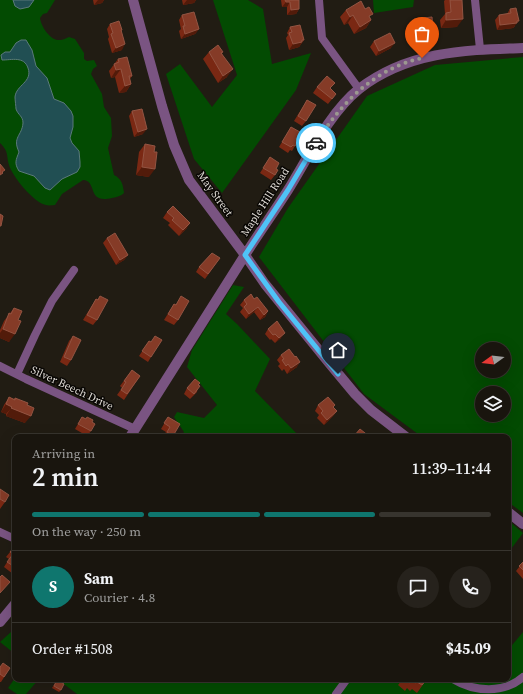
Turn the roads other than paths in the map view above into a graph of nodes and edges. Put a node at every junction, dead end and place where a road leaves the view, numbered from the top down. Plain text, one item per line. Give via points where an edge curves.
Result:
1 (133, 0) edge
2 (319, 0) edge
3 (475, 0) edge
4 (523, 48) edge
5 (480, 49) junction
6 (359, 90) junction
7 (245, 255) junction
8 (74, 270) dead end
9 (0, 366) edge
10 (17, 374) junction
11 (133, 433) edge
12 (402, 434) edge
13 (511, 514) edge
14 (523, 524) edge
15 (0, 532) edge
16 (12, 538) edge
17 (12, 608) edge
18 (0, 622) edge
19 (523, 677) edge
20 (345, 682) edge
21 (459, 682) edge
22 (336, 694) edge

1 - 7 street, May Street via 162,106 185,173
2 - 6 street via 322,38
3 - 5 street
4 - 5 street, Maple Hill Road
5 - 6 street, Maple Hill Road via 410,61
6 - 7 street, Maple Hill Road via 340,109 322,134
7 - 11 street, Maple Hill Road
7 - 12 street, May Street via 282,306 355,394
8 - 10 street via 52,301
9 - 10 street, Silver Beech Drive
10 - 11 street, Silver Beech Drive
13 - 14 street
15 - 16 street
17 - 18 street
19 - 21 street via 511,686 493,691 472,689
20 - 22 street

